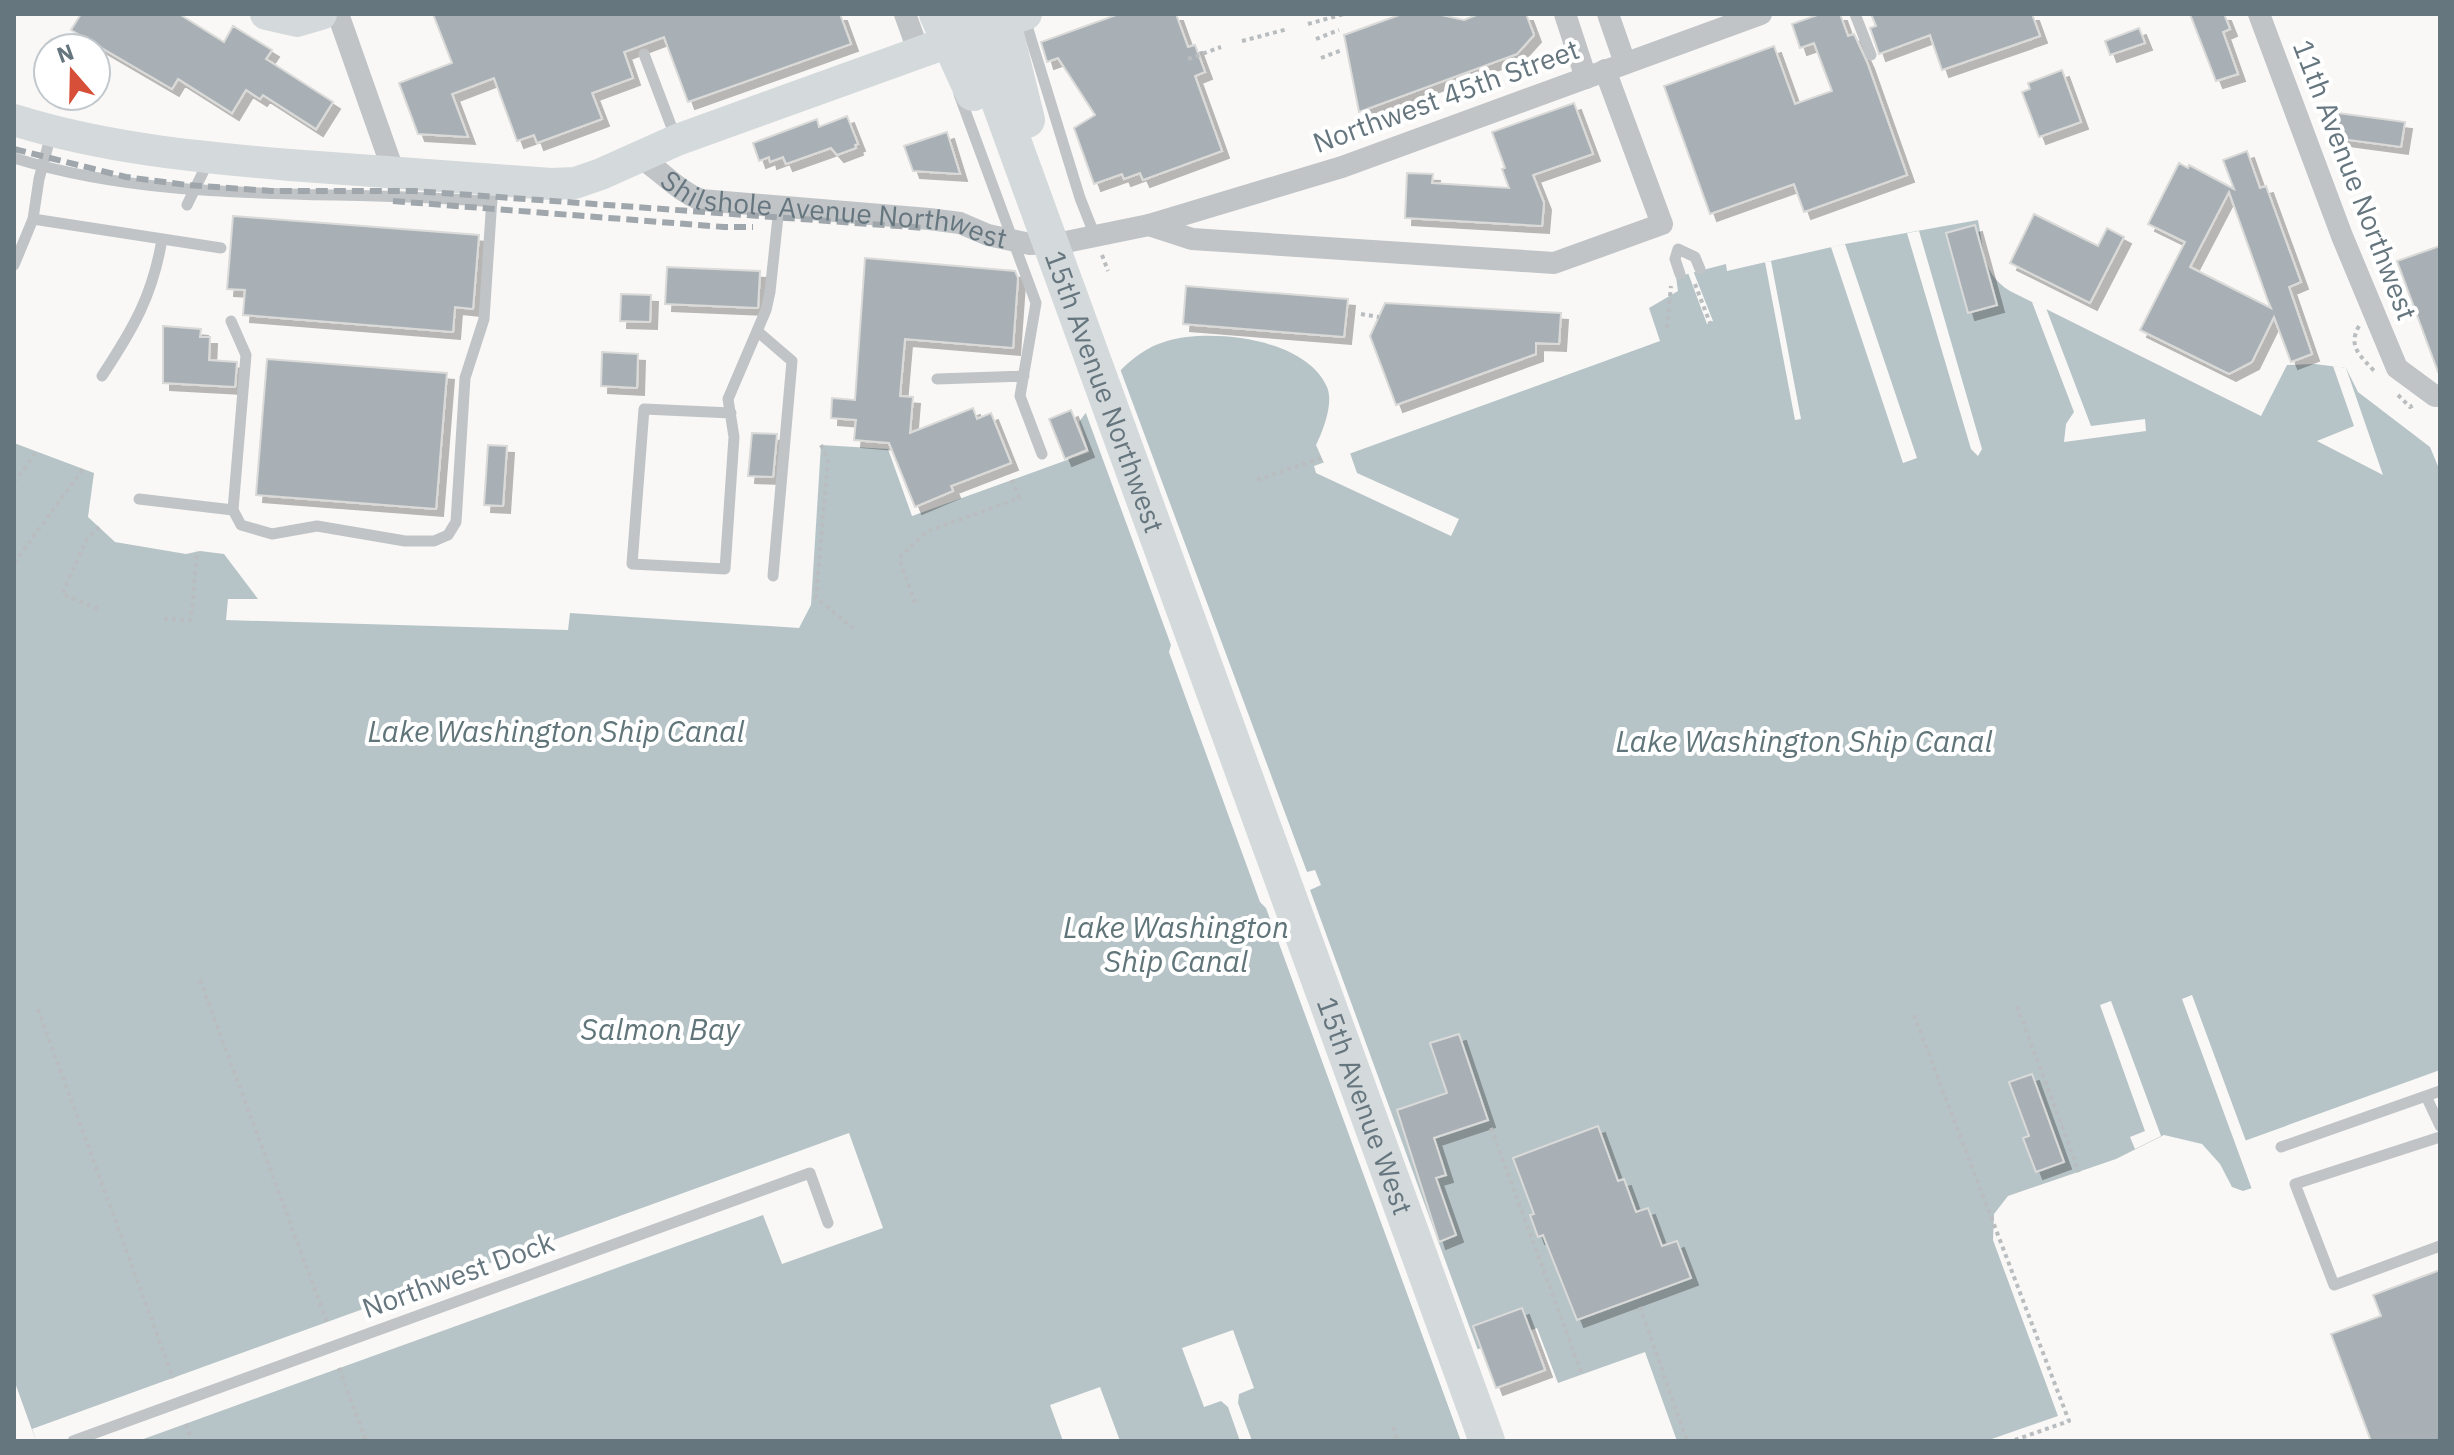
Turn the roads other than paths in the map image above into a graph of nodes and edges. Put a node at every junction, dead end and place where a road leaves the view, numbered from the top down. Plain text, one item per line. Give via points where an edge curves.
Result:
1 (266, 14) edge
2 (321, 14) edge
3 (338, 14) edge
4 (905, 14) edge
5 (967, 14) edge
6 (1001, 14) edge
7 (1025, 14) edge
8 (1565, 14) edge
9 (1608, 14) edge
10 (1761, 14) edge
11 (1855, 14) edge
12 (2262, 15) edge
13 (932, 37) edge
14 (644, 54) dead end
15 (1871, 55) dead end
16 (1605, 70) junction
17 (14, 120) edge
18 (53, 131) junction
19 (677, 140) junction
20 (638, 156) junction
21 (14, 158) edge
22 (210, 158) junction
23 (42, 166) junction
24 (394, 173) junction
25 (196, 189) junction
26 (492, 191) junction
27 (187, 205) dead end
28 (779, 207) junction
29 (33, 219) junction
30 (1149, 225) junction
31 (1095, 236) junction
32 (162, 239) junction
33 (1013, 241) junction
34 (221, 248) dead end
35 (1057, 262) junction
36 (14, 265) edge
37 (1700, 269) dead end
38 (1676, 277) road end
39 (231, 321) dead end
40 (757, 331) junction
41 (102, 376) dead end
42 (1024, 376) junction
43 (937, 379) dead end
44 (2435, 396) dead end
45 (731, 413) junction
46 (1042, 454) dead end
47 (139, 499) dead end
48 (233, 510) junction
49 (773, 576) dead end
50 (1243, 769) joint
51 (2440, 1091) edge
52 (2426, 1096) junction
53 (2440, 1126) edge
54 (2440, 1137) edge
55 (2281, 1147) dead end
56 (828, 1223) dead end
57 (2440, 1246) edge
58 (73, 1441) edge
59 (1487, 1441) edge

1 - 2 street via 297,21
3 - 24 street
4 - 13 street, 15th Avenue Northwest
5 - 35 main road, 15th Avenue Northwest
6 - 35 main road
7 - 13 street
7 - 31 lane, 15th Avenue Northwest
8 - 16 street
9 - 16 street
10 - 16 street, Northwest 45th Street
11 - 15 lane
12 - 44 street, 11th Avenue Northwest via 2342,236 2397,368
13 - 19 street
13 - 33 lane, 15th Avenue Northwest
13 - 35 main road
14 - 19 lane
16 - 30 street, Northwest 45th Street via 1342,167
16 - 30 street, Shilshole Avenue Northwest via 1662,224 1554,263 1192,239
17 - 18 street, Shilshole Avenue Northwest
18 - 22 street, Shilshole Avenue Northwest
18 - 23 lane
19 - 20 street
20 - 26 street, Shilshole Avenue Northwest via 575,183
20 - 28 street, Shilshole Avenue Northwest via 701,200
21 - 23 lane
22 - 24 street, Shilshole Avenue Northwest
22 - 25 lane
23 - 25 lane via 146,186
23 - 29 lane
24 - 26 street, Shilshole Avenue Northwest
25 - 26 lane via 416,195
25 - 27 lane
26 - 48 lane via 484,319 465,378 456,522 448,535 434,541 405,541 317,526 272,534 241,525
28 - 33 street, Shilshole Avenue Northwest via 960,223
28 - 40 lane via 770,292
29 - 32 lane
29 - 36 lane
30 - 31 street, Shilshole Avenue Northwest
31 - 33 street, Shilshole Avenue Northwest via 1061,243
32 - 34 lane
32 - 41 lane via 150,292
33 - 42 lane, 15th Avenue Northwest via 1036,303
35 - 50 main road, 15th Avenue Northwest
37 - 38 lane via 1695,257 1678,249
39 - 48 lane via 246,355
40 - 45 lane via 728,399
40 - 49 lane via 792,361
42 - 43 lane
42 - 46 lane via 1020,396
45 - 45 lane via 644,409 632,564 725,569
47 - 48 lane
50 - 59 main road, 15th Avenue West
51 - 52 lane
52 - 53 lane
52 - 55 lane
54 - 57 lane via 2295,1184 2334,1285
56 - 58 lane, Northwest Dock via 810,1173

